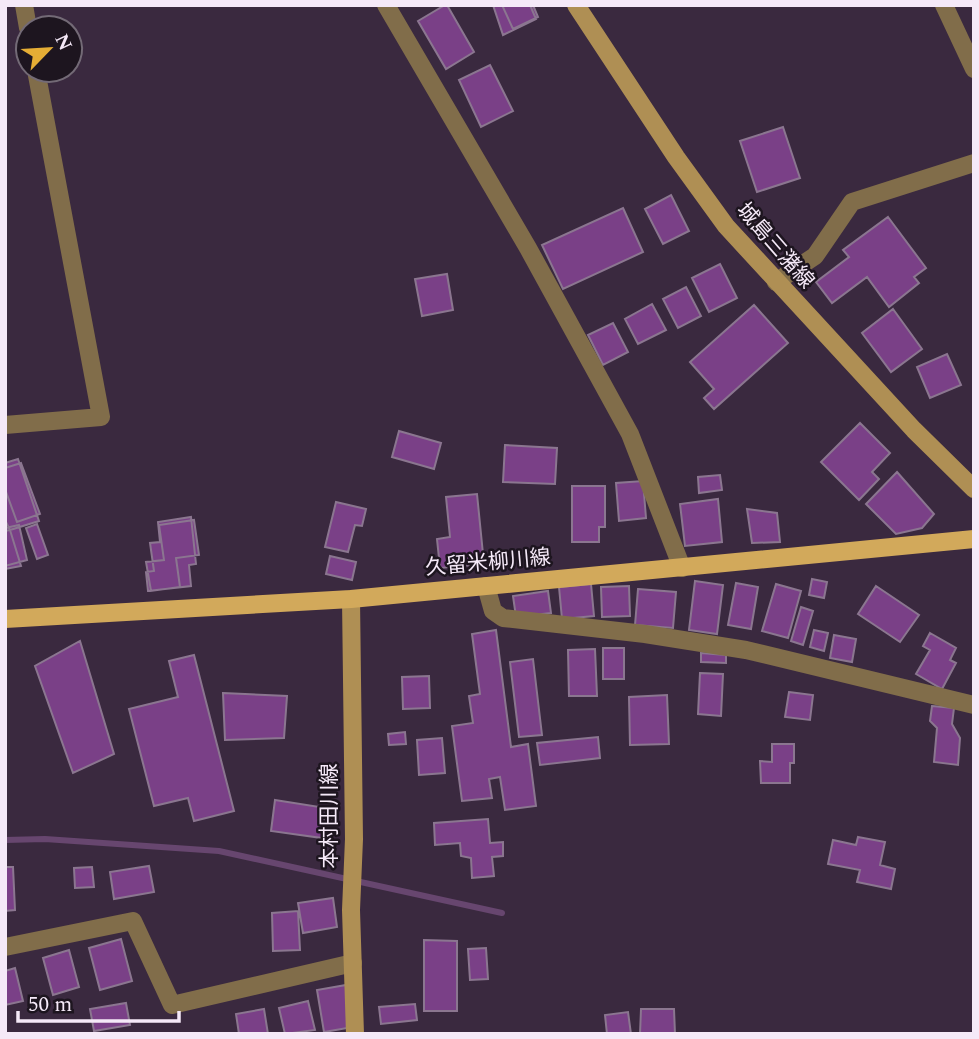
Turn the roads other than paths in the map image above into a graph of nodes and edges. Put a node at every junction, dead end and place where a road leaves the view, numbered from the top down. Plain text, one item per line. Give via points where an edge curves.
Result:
1 (386, 5) edge
2 (576, 5) edge
3 (944, 5) edge
4 (974, 69) edge
5 (39, 84) edge
6 (974, 163) edge
7 (776, 282) junction
8 (5, 425) edge
9 (974, 489) edge
10 (974, 540) edge
11 (682, 568) junction
12 (486, 586) junction
13 (351, 599) junction
14 (5, 619) edge
15 (974, 705) edge
16 (5, 947) edge
17 (353, 963) junction
18 (355, 1034) edge

1 - 11 street via 630,434
2 - 7 main road, 城島三潴線 via 718,216
3 - 4 street
5 - 8 street via 101,417
6 - 7 street via 852,202 815,256
7 - 9 main road, 城島三潴線
10 - 11 main road, 久留米柳川線
11 - 12 main road, 久留米柳川線
12 - 13 main road, 久留米柳川線
12 - 15 street via 493,611 503,618 746,650
13 - 14 main road, 久留米柳川線
13 - 17 main road, 本村田川線
16 - 17 street via 133,922 172,1005
17 - 18 main road, 本村田川線

